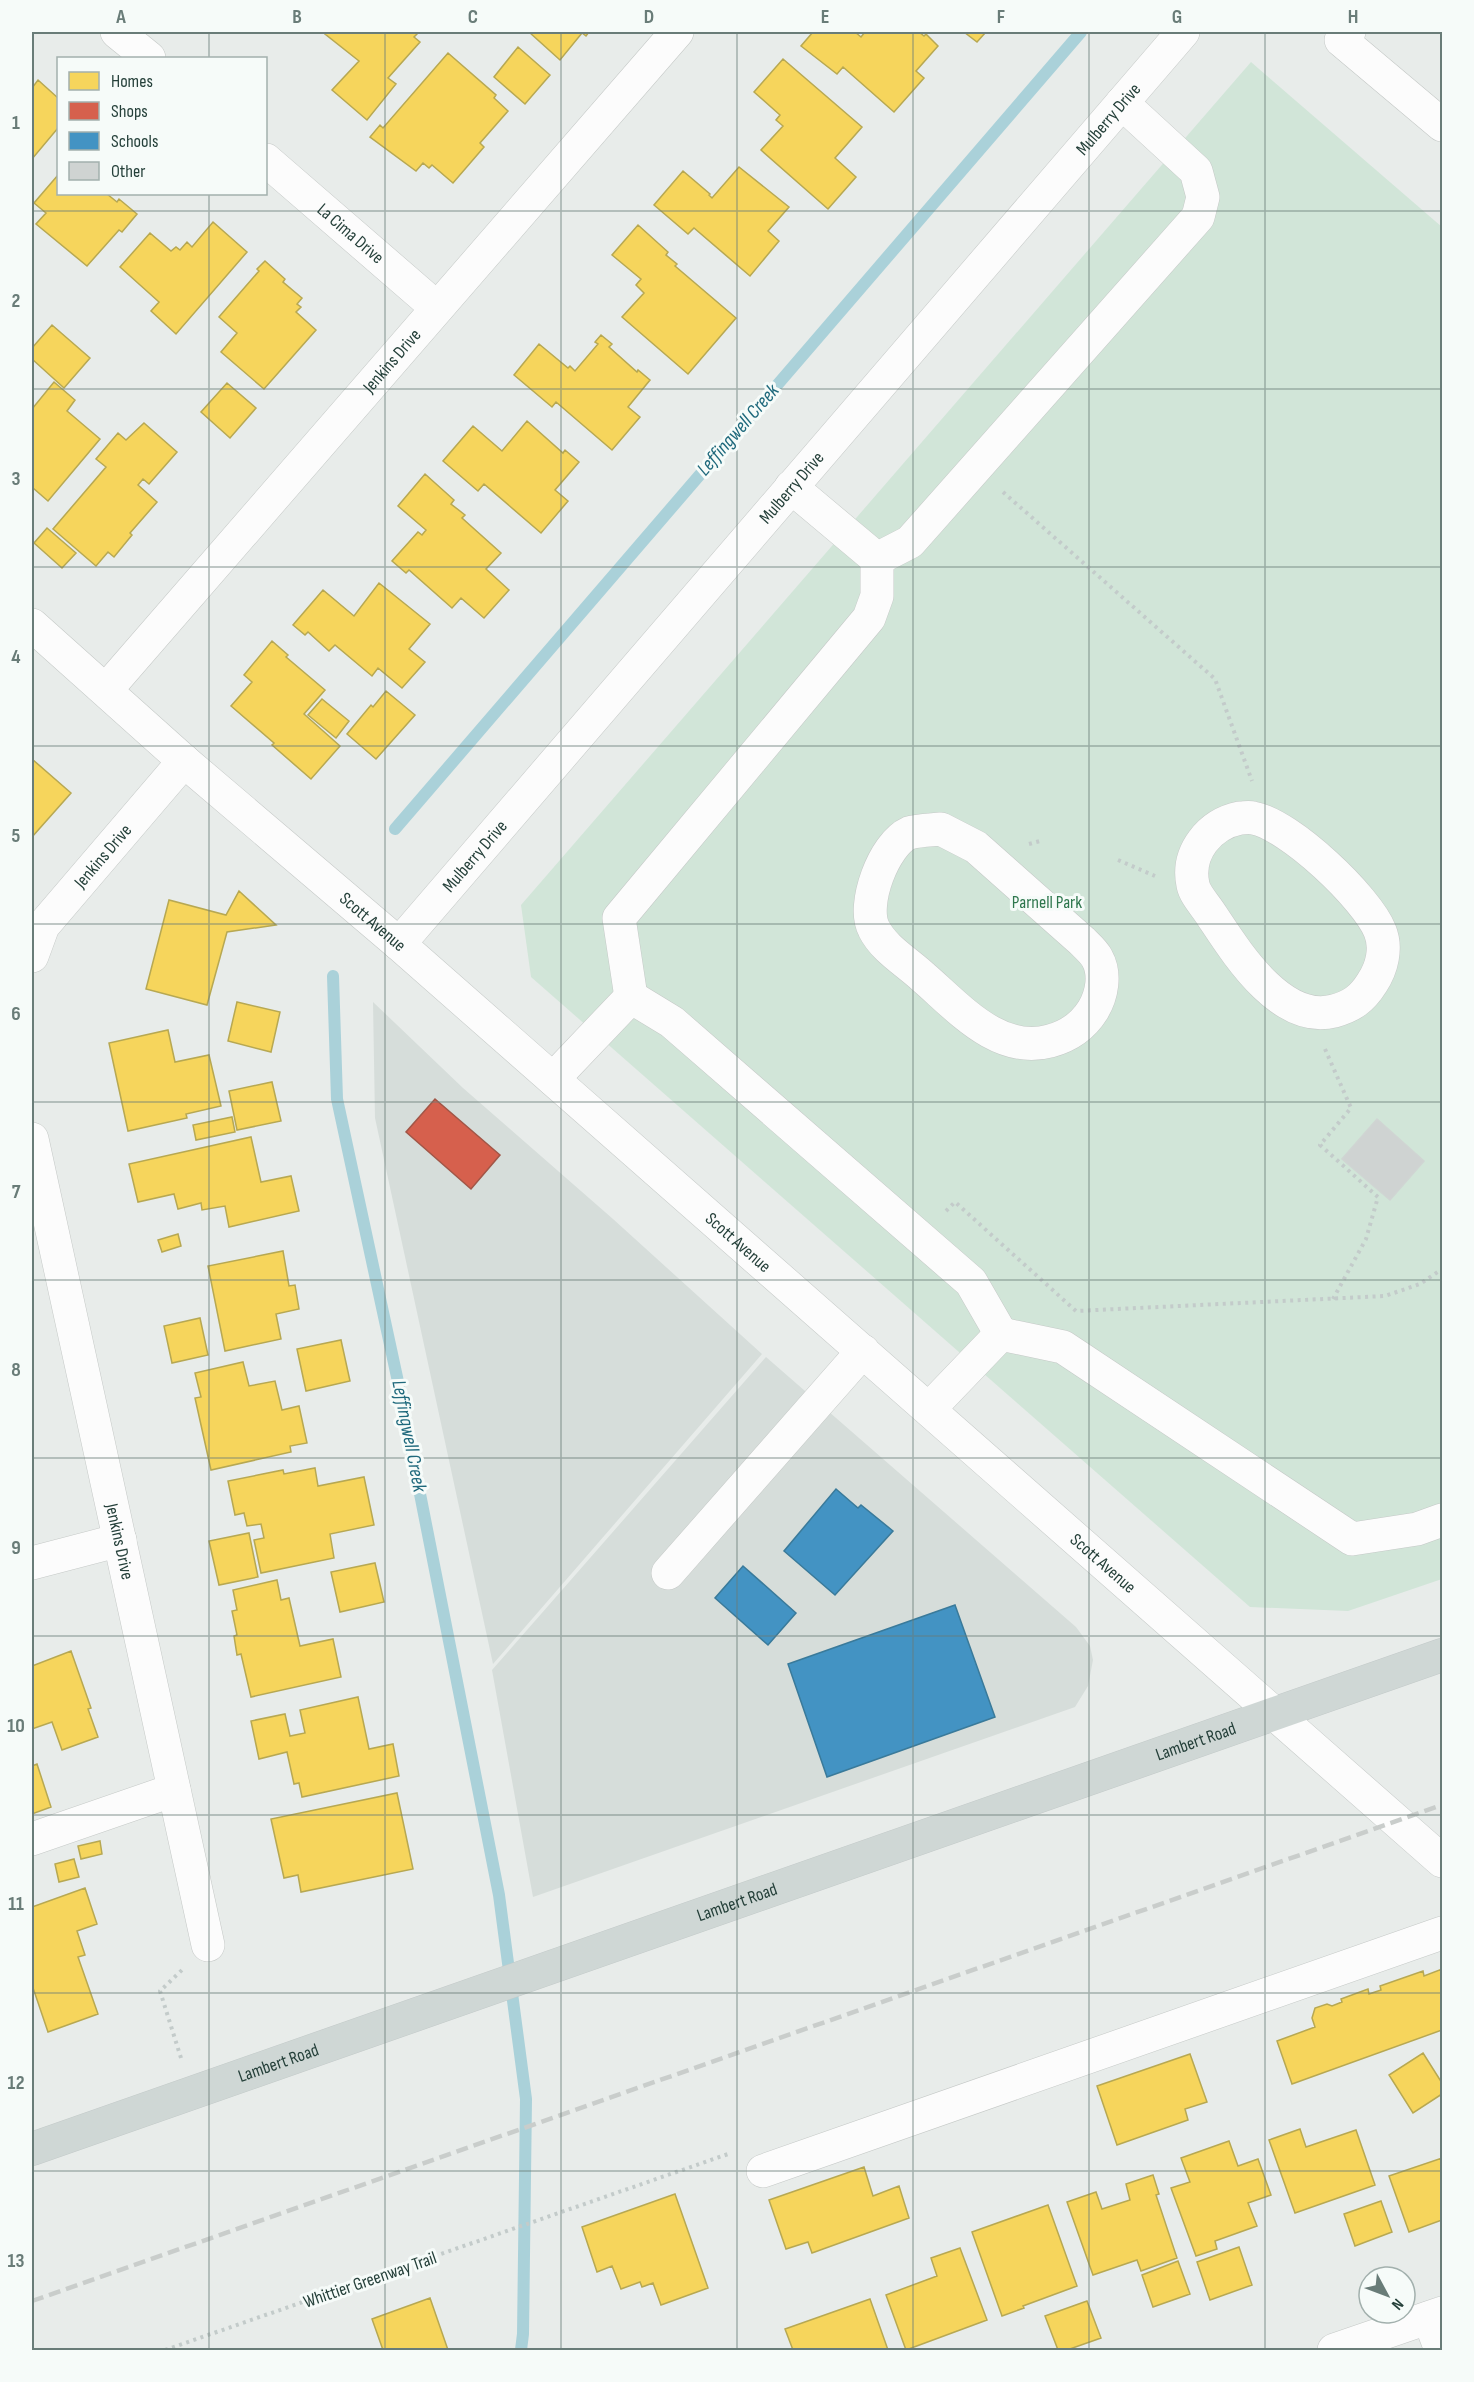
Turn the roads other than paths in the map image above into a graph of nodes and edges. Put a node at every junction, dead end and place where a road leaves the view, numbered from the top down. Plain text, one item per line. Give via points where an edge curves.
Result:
1 (117, 32) edge
2 (677, 32) edge
3 (1182, 32) edge
4 (1349, 32) edge
5 (148, 57) edge
6 (1122, 103) junction
7 (1443, 124) edge
8 (267, 160) edge
9 (437, 308) junction
10 (791, 487) junction
11 (877, 559) junction
12 (32, 625) edge
13 (106, 690) junction
14 (184, 761) junction
15 (1046, 908) joint
16 (399, 944) junction
17 (32, 956) edge
18 (631, 997) junction
19 (1307, 1010) joint
20 (553, 1079) junction
21 (32, 1139) edge
22 (1001, 1334) junction
23 (863, 1351) junction
24 (929, 1409) junction
25 (1443, 1520) edge
26 (120, 1540) junction
27 (32, 1563) edge
28 (668, 1573) dead end
29 (1443, 1655) edge
30 (1276, 1714) junction
31 (174, 1790) junction
32 (32, 1839) edge
33 (1443, 1862) edge
34 (1443, 1933) edge
35 (208, 1945) road end
36 (32, 2149) edge
37 (763, 2171) dead end
38 (1436, 2315) edge
39 (1334, 2350) edge
40 (1441, 2350) edge

1 - 5 street
2 - 9 street, Jenkins Drive
3 - 6 street, Mulberry Drive
4 - 7 street via 1341,40
6 - 10 street, Mulberry Drive
6 - 11 street via 1196,171 1203,197 1198,217 910,542
8 - 9 street, La Cima Drive
9 - 13 street, Jenkins Drive
10 - 11 street
10 - 16 street, Mulberry Drive
11 - 18 street via 877,596 869,618 619,918
12 - 13 street, Scott Avenue
13 - 14 street, Scott Avenue
14 - 16 street, Scott Avenue
14 - 17 street, Jenkins Drive via 43,926
15 - 15 street via 976,847 941,829 909,834 890,849 875,881 871,904 873,928 888,947 951,1003 992,1033 1015,1043 1040,1044 1065,1037 1087,1020 1100,998 1102,980 1097,958
16 - 20 street, Scott Avenue
18 - 20 street
18 - 22 street via 672,1022 971,1282
19 - 19 street via 1329,1012 1361,1000 1381,968 1380,931 1350,890 1290,835 1254,818 1227,821 1202,840 1196,854 1193,885 1256,977 1277,995
20 - 23 street, Scott Avenue
21 - 26 street, Jenkins Drive
22 - 24 street
22 - 25 street via 1063,1347 1352,1539 1417,1529
23 - 24 street, Scott Avenue
23 - 28 street
24 - 30 street, Scott Avenue
26 - 27 street
26 - 31 street, Jenkins Drive
29 - 30 main road, Lambert Road
30 - 33 street, Scott Avenue
30 - 36 main road, Lambert Road
31 - 32 street
31 - 35 street, Jenkins Drive
34 - 37 street
38 - 39 street
38 - 40 street

